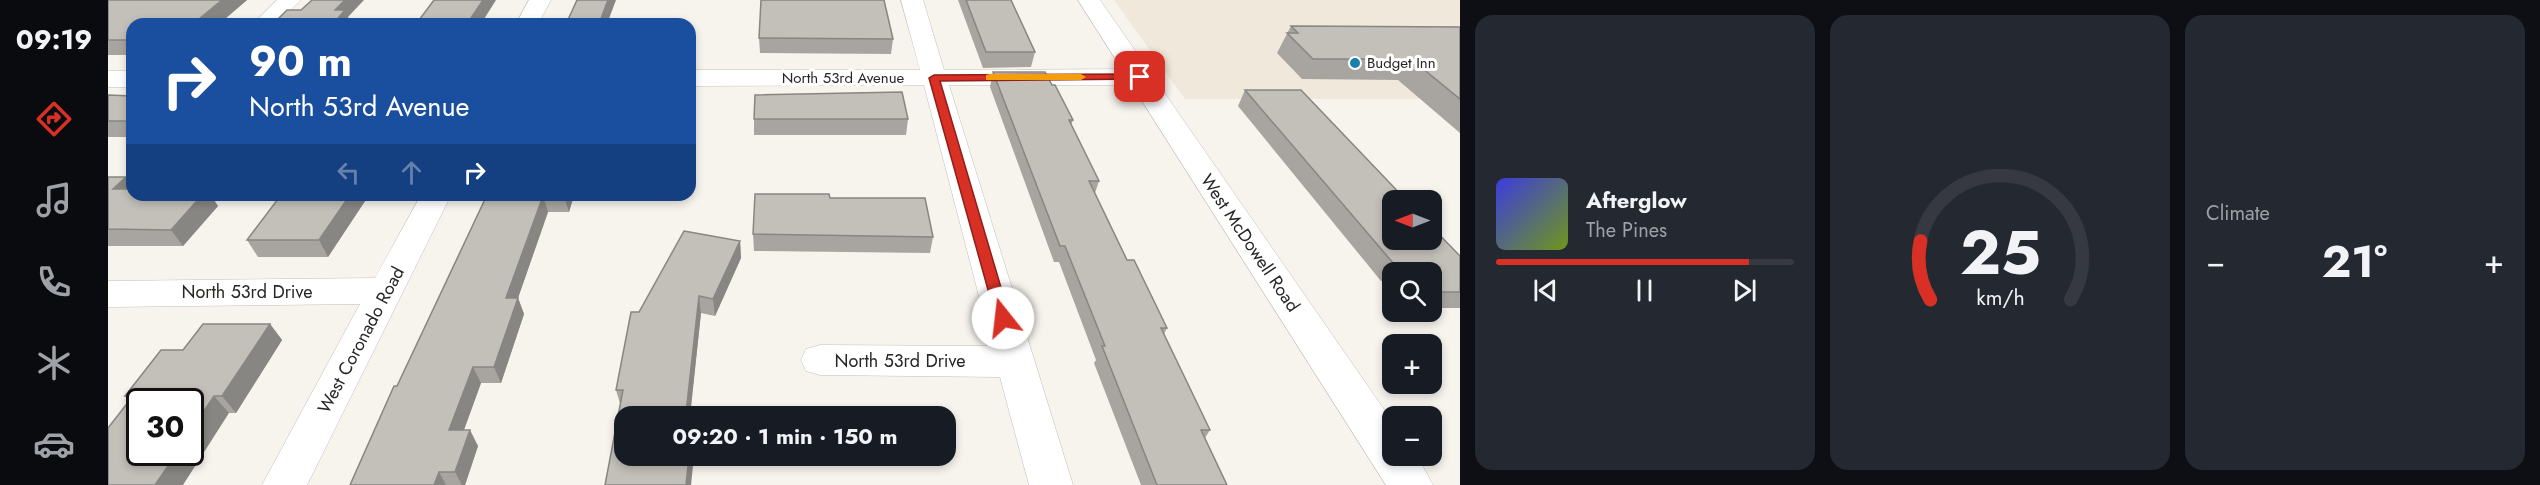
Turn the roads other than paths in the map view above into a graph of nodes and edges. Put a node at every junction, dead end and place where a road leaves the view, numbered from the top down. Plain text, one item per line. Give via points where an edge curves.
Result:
1 (290, 0) edge
2 (540, 0) edge
3 (912, 0) edge
4 (1089, 0) edge
5 (270, 18) edge
6 (530, 18) edge
7 (1140, 77) junction
8 (696, 78) edge
9 (934, 78) junction
10 (108, 79) edge
11 (126, 79) edge
12 (433, 201) edge
13 (387, 291) junction
14 (108, 294) edge
15 (820, 360) dead end
16 (1015, 362) junction
17 (284, 485) edge
18 (1051, 485) edge
19 (1411, 485) edge

1 - 5 street
2 - 6 street
3 - 9 street
4 - 7 street, West McDowell Road
7 - 9 street, North 53rd Avenue
7 - 19 street, West McDowell Road
8 - 9 street, North 53rd Avenue
9 - 16 street
10 - 11 street
12 - 13 street, West Coronado Road
13 - 14 street, North 53rd Drive
13 - 17 street, West Coronado Road
15 - 16 street, North 53rd Drive
16 - 18 street

